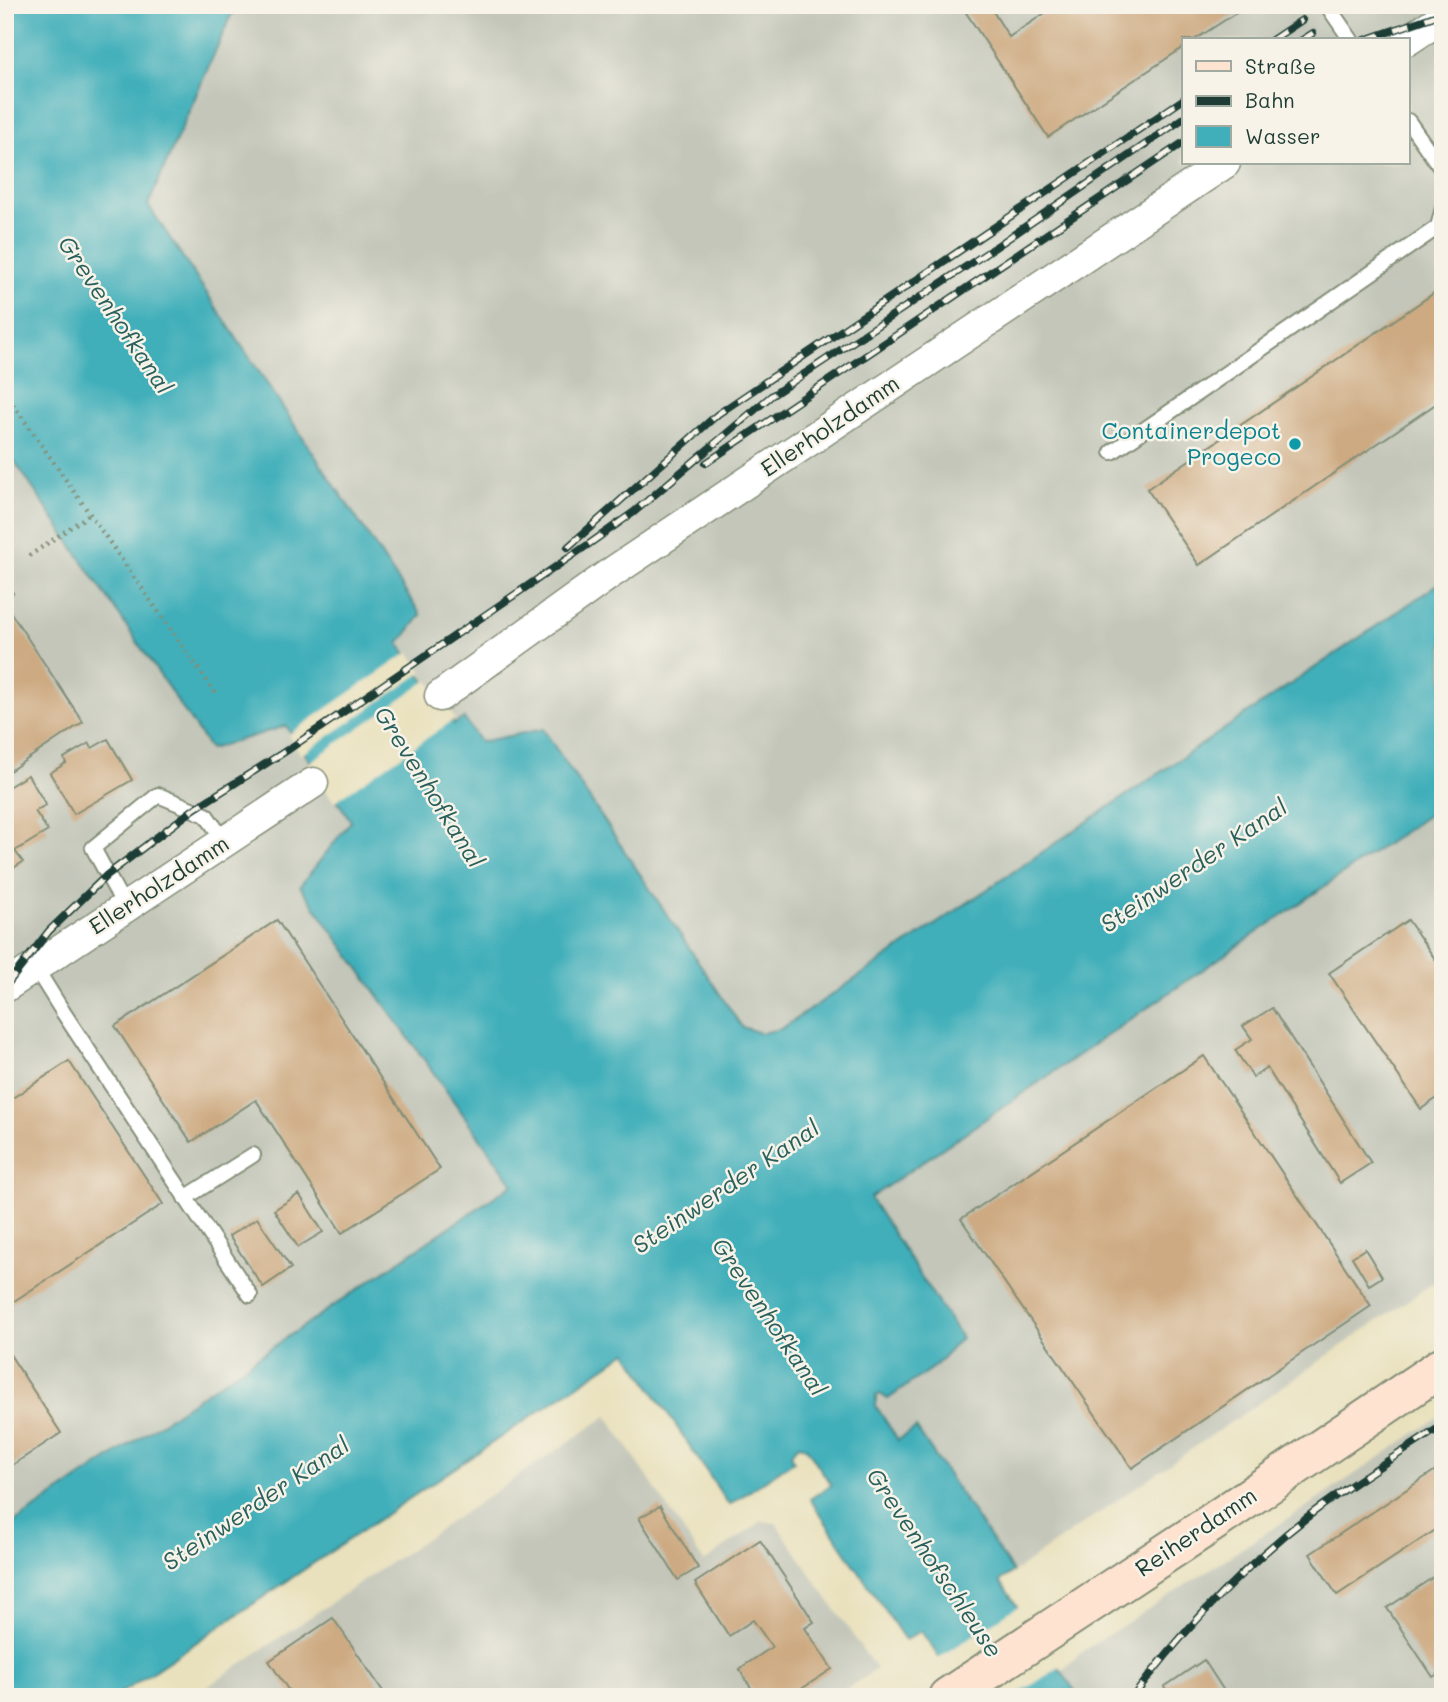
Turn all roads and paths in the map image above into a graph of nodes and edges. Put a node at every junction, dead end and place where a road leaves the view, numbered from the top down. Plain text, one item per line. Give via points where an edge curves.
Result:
1 (1326, 5) edge
2 (1443, 17) edge
3 (1350, 38) edge
4 (1410, 39) edge
5 (1410, 124) edge
6 (1224, 164) edge
7 (1443, 171) edge
8 (1443, 208) edge
9 (5, 393) edge
10 (1112, 452) dead end
11 (90, 514) junction
12 (29, 556) dead end
13 (216, 694) dead end
14 (440, 696) dead end
15 (313, 783) dead end
16 (225, 842) junction
17 (125, 907) junction
18 (35, 967) junction
19 (5, 987) edge
20 (253, 1155) dead end
21 (185, 1198) junction
22 (250, 1295) dead end
23 (1443, 1366) edge
24 (953, 1693) edge

1 - 3 lane
2 - 4 street
5 - 7 lane
6 - 14 street, Ellerholzdamm via 608,575
8 - 10 lane via 1438,227
9 - 11 path
11 - 12 path
11 - 13 path
15 - 16 street, Ellerholzdamm
16 - 17 street, Ellerholzdamm
16 - 17 lane via 206,815 158,794 93,848
17 - 18 street, Ellerholzdamm
18 - 19 street, Ellerholzdamm
18 - 21 lane
20 - 21 lane
21 - 22 lane
23 - 24 street, Reiherdamm

